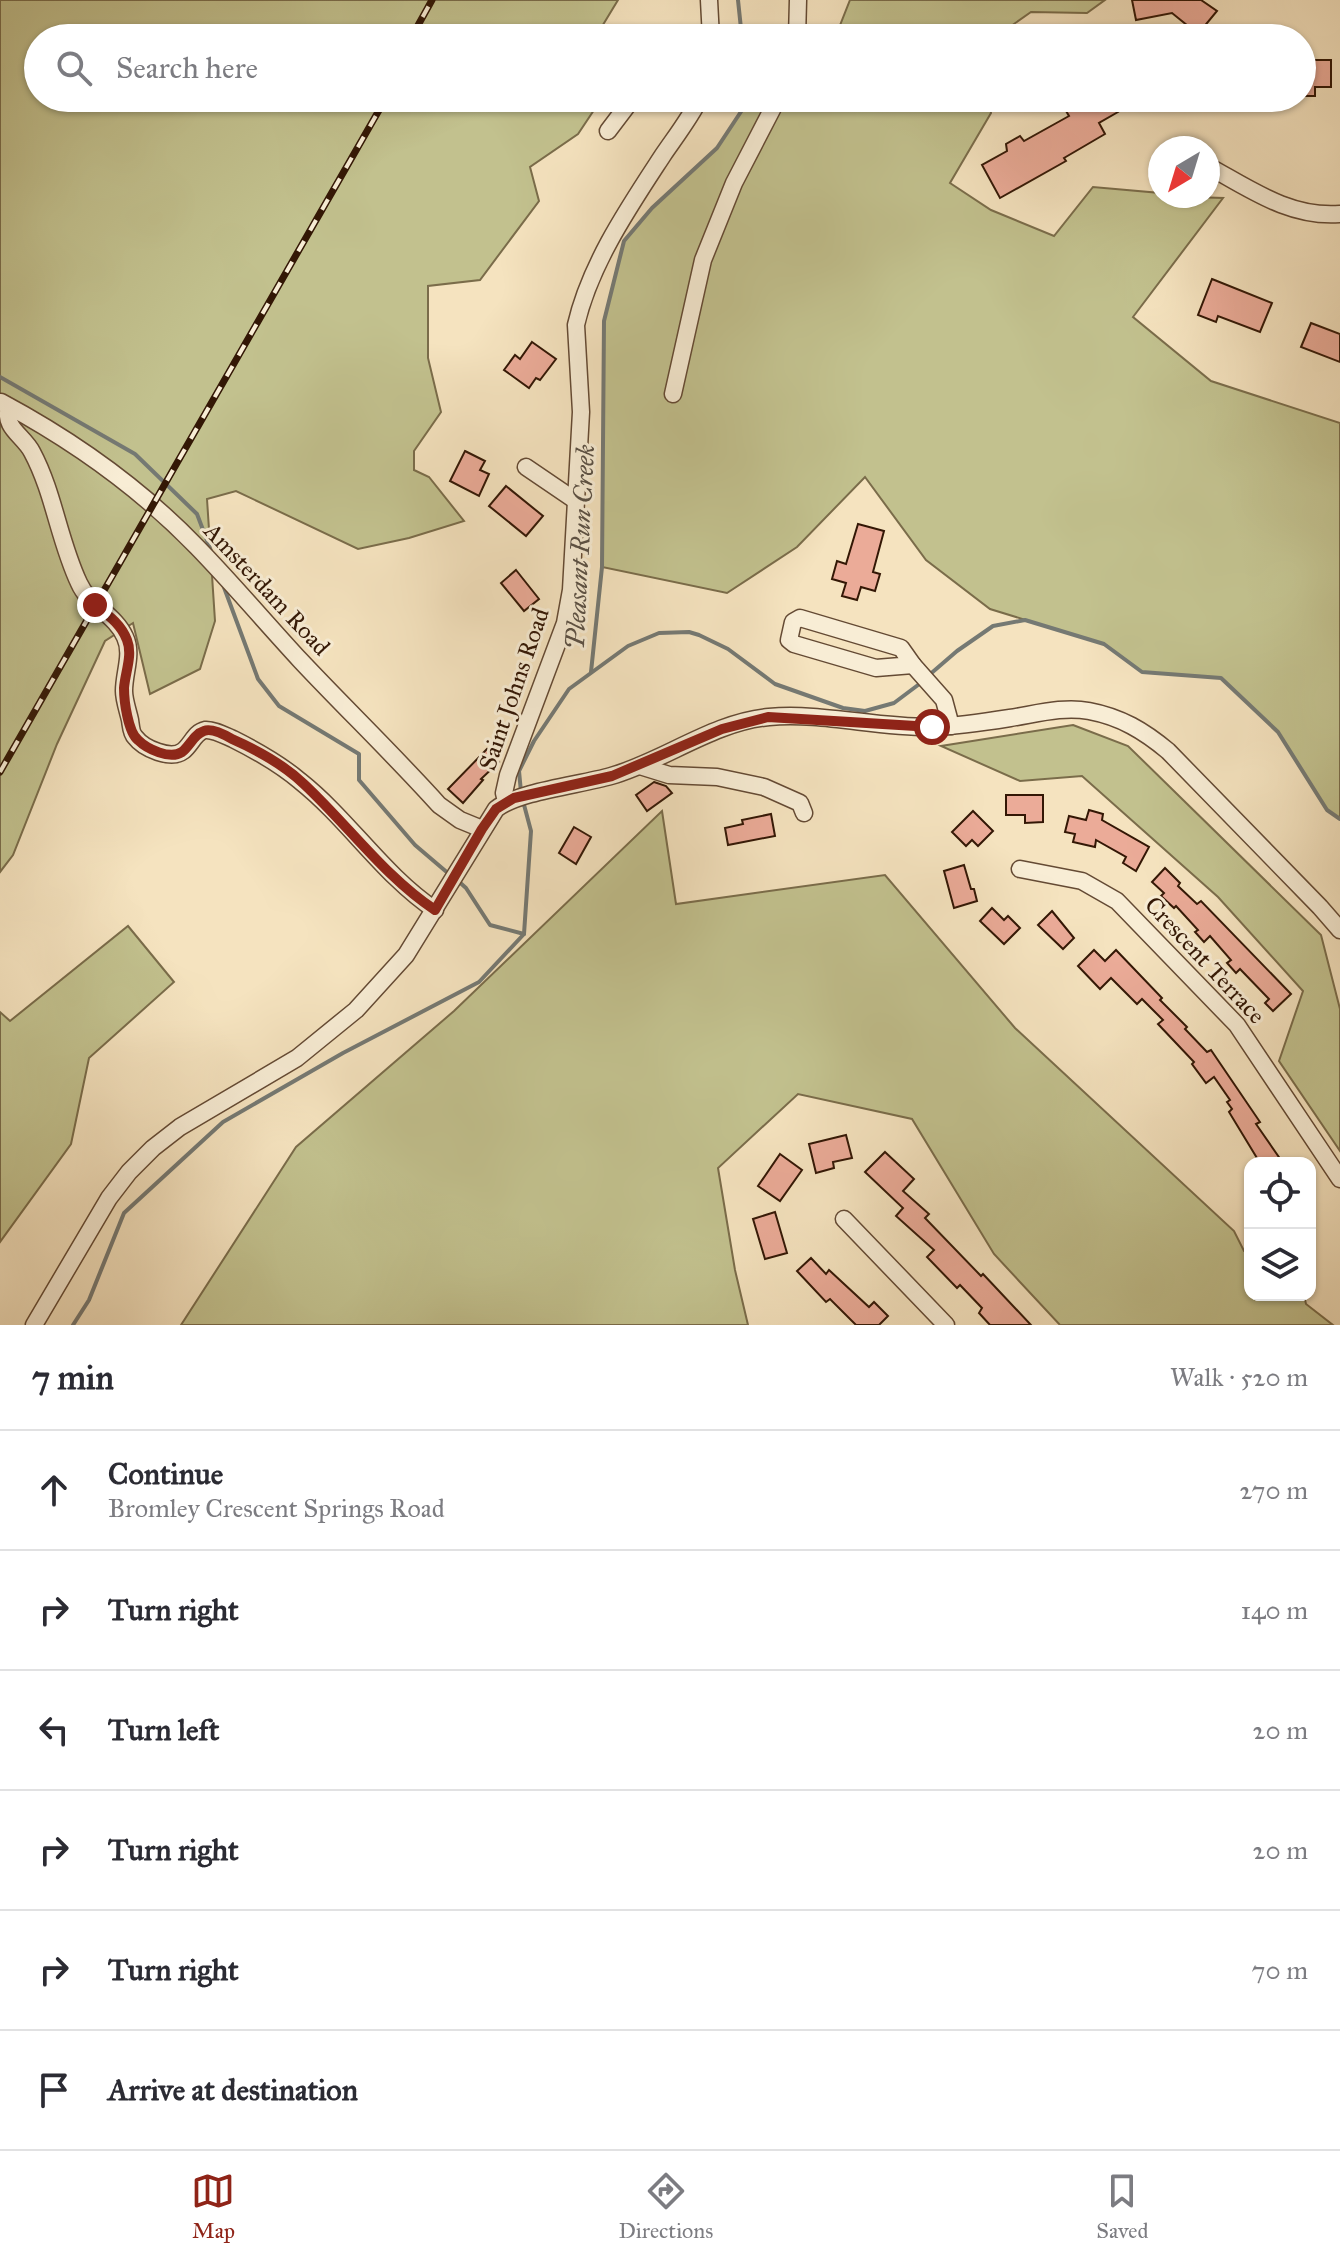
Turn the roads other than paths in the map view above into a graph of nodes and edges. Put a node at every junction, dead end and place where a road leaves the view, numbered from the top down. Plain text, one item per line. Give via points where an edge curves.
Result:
1 (709, 0) edge
2 (798, 0) edge
3 (710, 24) edge
4 (797, 24) edge
5 (622, 112) edge
6 (691, 112) edge
7 (771, 112) edge
8 (608, 131) dead end
9 (1220, 172) edge
10 (1340, 214) edge
11 (673, 394) dead end
12 (5, 404) edge
13 (526, 467) dead end
14 (576, 501) junction
15 (916, 667) junction
16 (951, 726) junction
17 (640, 766) junction
18 (510, 799) junction
19 (804, 813) dead end
20 (482, 829) junction
21 (1020, 869) dead end
22 (435, 910) junction
23 (1340, 930) edge
24 (1340, 1179) edge
25 (844, 1219) dead end
26 (34, 1325) edge
27 (946, 1325) edge

1 - 3 street
2 - 4 street
5 - 8 street
6 - 14 street, Saint Johns Road via 622,221 579,312
7 - 11 street via 703,260
9 - 10 street via 1290,209
12 - 20 street, Amsterdam Road via 70,443 152,505 439,805
12 - 22 street via 9,425 32,451 49,492 79,584 127,640 124,691 136,739 172,755 208,730 275,762
13 - 14 street
14 - 18 street, Saint Johns Road via 565,623 508,775 504,793
15 - 15 street via 901,648 800,618 793,622 789,640 794,644 876,668
15 - 16 street via 944,700
16 - 17 street via 768,717 722,729
16 - 23 street via 1069,710 1128,722 1168,751
17 - 18 street
17 - 19 street via 669,775 717,777 764,787 800,803
18 - 20 street
20 - 22 street
21 - 24 street, Crescent Terrace via 1082,881 1117,901 1237,1025
22 - 26 street via 406,955 335,1029 297,1058 180,1127 129,1172
25 - 27 street

